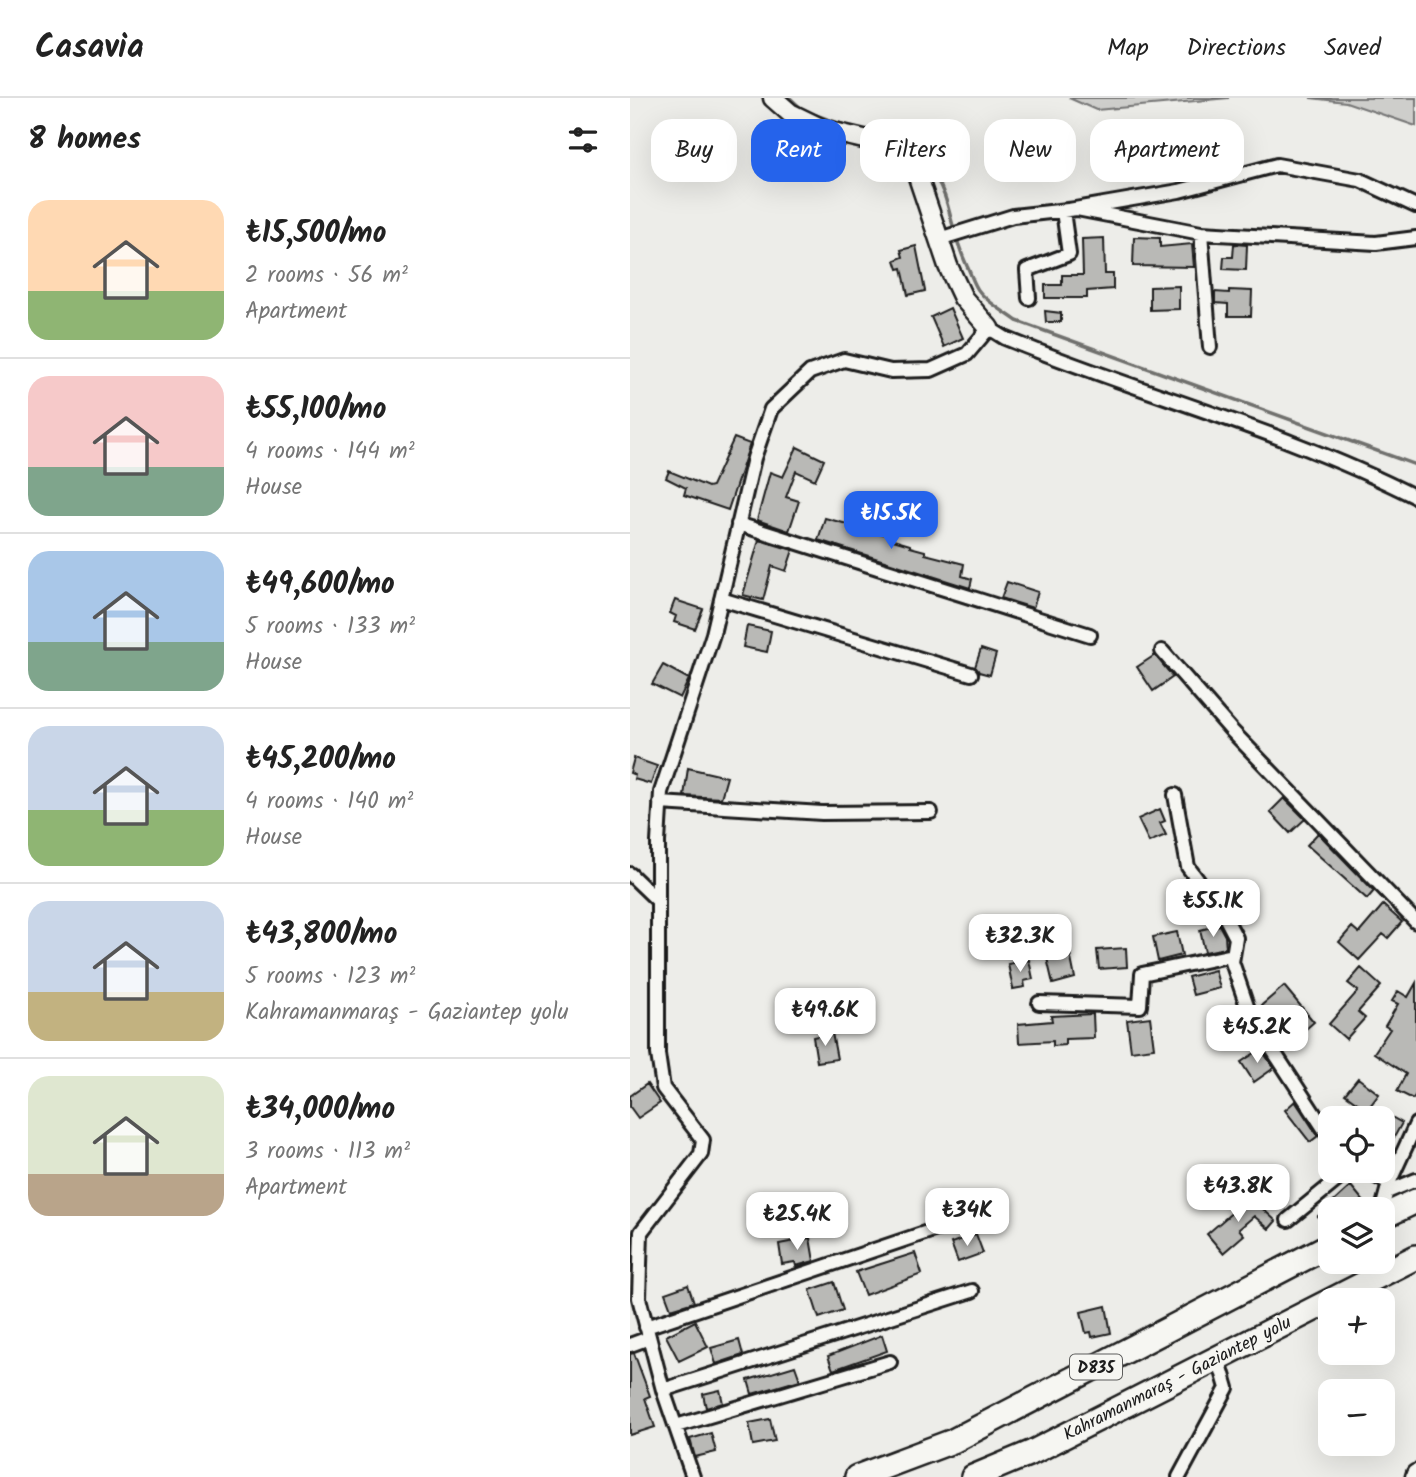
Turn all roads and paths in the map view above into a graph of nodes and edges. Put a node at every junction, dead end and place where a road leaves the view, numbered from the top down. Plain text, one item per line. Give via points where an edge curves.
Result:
1 (773, 98) edge
2 (1416, 206) edge
3 (1063, 211) junction
4 (1201, 233) junction
5 (1416, 238) edge
6 (939, 239) junction
7 (1030, 298) dead end
8 (989, 328) junction
9 (1210, 347) dead end
10 (1416, 497) edge
11 (738, 524) junction
12 (721, 599) junction
13 (1090, 635) dead end
14 (1162, 651) dead end
15 (971, 674) dead end
16 (1175, 795) dead end
17 (660, 803) junction
18 (931, 812) dead end
19 (630, 874) edge
20 (658, 901) junction
21 (1416, 922) edge
22 (1233, 955) junction
23 (1039, 1003) dead end
24 (1318, 1120) edge
25 (1416, 1124) edge
26 (1416, 1180) edge
27 (1333, 1183) edge
28 (1382, 1183) edge
29 (1388, 1187) junction
30 (1385, 1197) edge
31 (1416, 1201) edge
32 (1395, 1211) edge
33 (969, 1218) dead end
34 (1288, 1220) dead end
35 (1318, 1251) edge
36 (1416, 1256) edge
37 (1395, 1266) edge
38 (1380, 1274) edge
39 (972, 1291) dead end
40 (648, 1332) junction
41 (630, 1345) edge
42 (1218, 1357) junction
43 (890, 1362) dead end
44 (663, 1390) junction
45 (676, 1426) junction
46 (694, 1477) edge
47 (857, 1477) edge
48 (973, 1477) edge
49 (1179, 1477) edge

1 - 6 street via 790,113 825,130 881,143 915,168
2 - 3 street via 1360,180 1278,165 1179,191
3 - 4 street via 1077,209
3 - 6 street via 1013,216
3 - 7 street via 1069,254 1027,270
4 - 5 street via 1376,243
4 - 9 street
6 - 8 street via 963,298
8 - 10 street via 1126,386 1356,467
8 - 11 street via 967,354 931,370 891,371 844,360 810,372 771,409
11 - 12 street
11 - 13 street
12 - 15 street
12 - 17 street
14 - 21 street via 1232,731
16 - 22 street via 1188,867 1236,938
17 - 18 street via 822,813
17 - 20 street
19 - 20 street
20 - 40 street via 658,1054 663,1088 703,1140 701,1154 641,1232 639,1298
22 - 23 street via 1142,974 1140,1006
22 - 24 street via 1250,1015
25 - 29 street
26 - 29 street
27 - 34 street
28 - 29 street
29 - 30 street
31 - 32 highway
33 - 40 street
35 - 47 highway, D835 via 953,1441
36 - 37 highway, Kahramanmaraş - Gaziantep yolu / D835
38 - 42 highway, Kahramanmaraş - Gaziantep yolu / D835
39 - 44 street
40 - 41 street
40 - 44 street
42 - 48 highway, Kahramanmaraş - Gaziantep yolu / D835 via 1033,1452
42 - 49 street via 1227,1388
43 - 45 street
44 - 45 street
45 - 46 street

